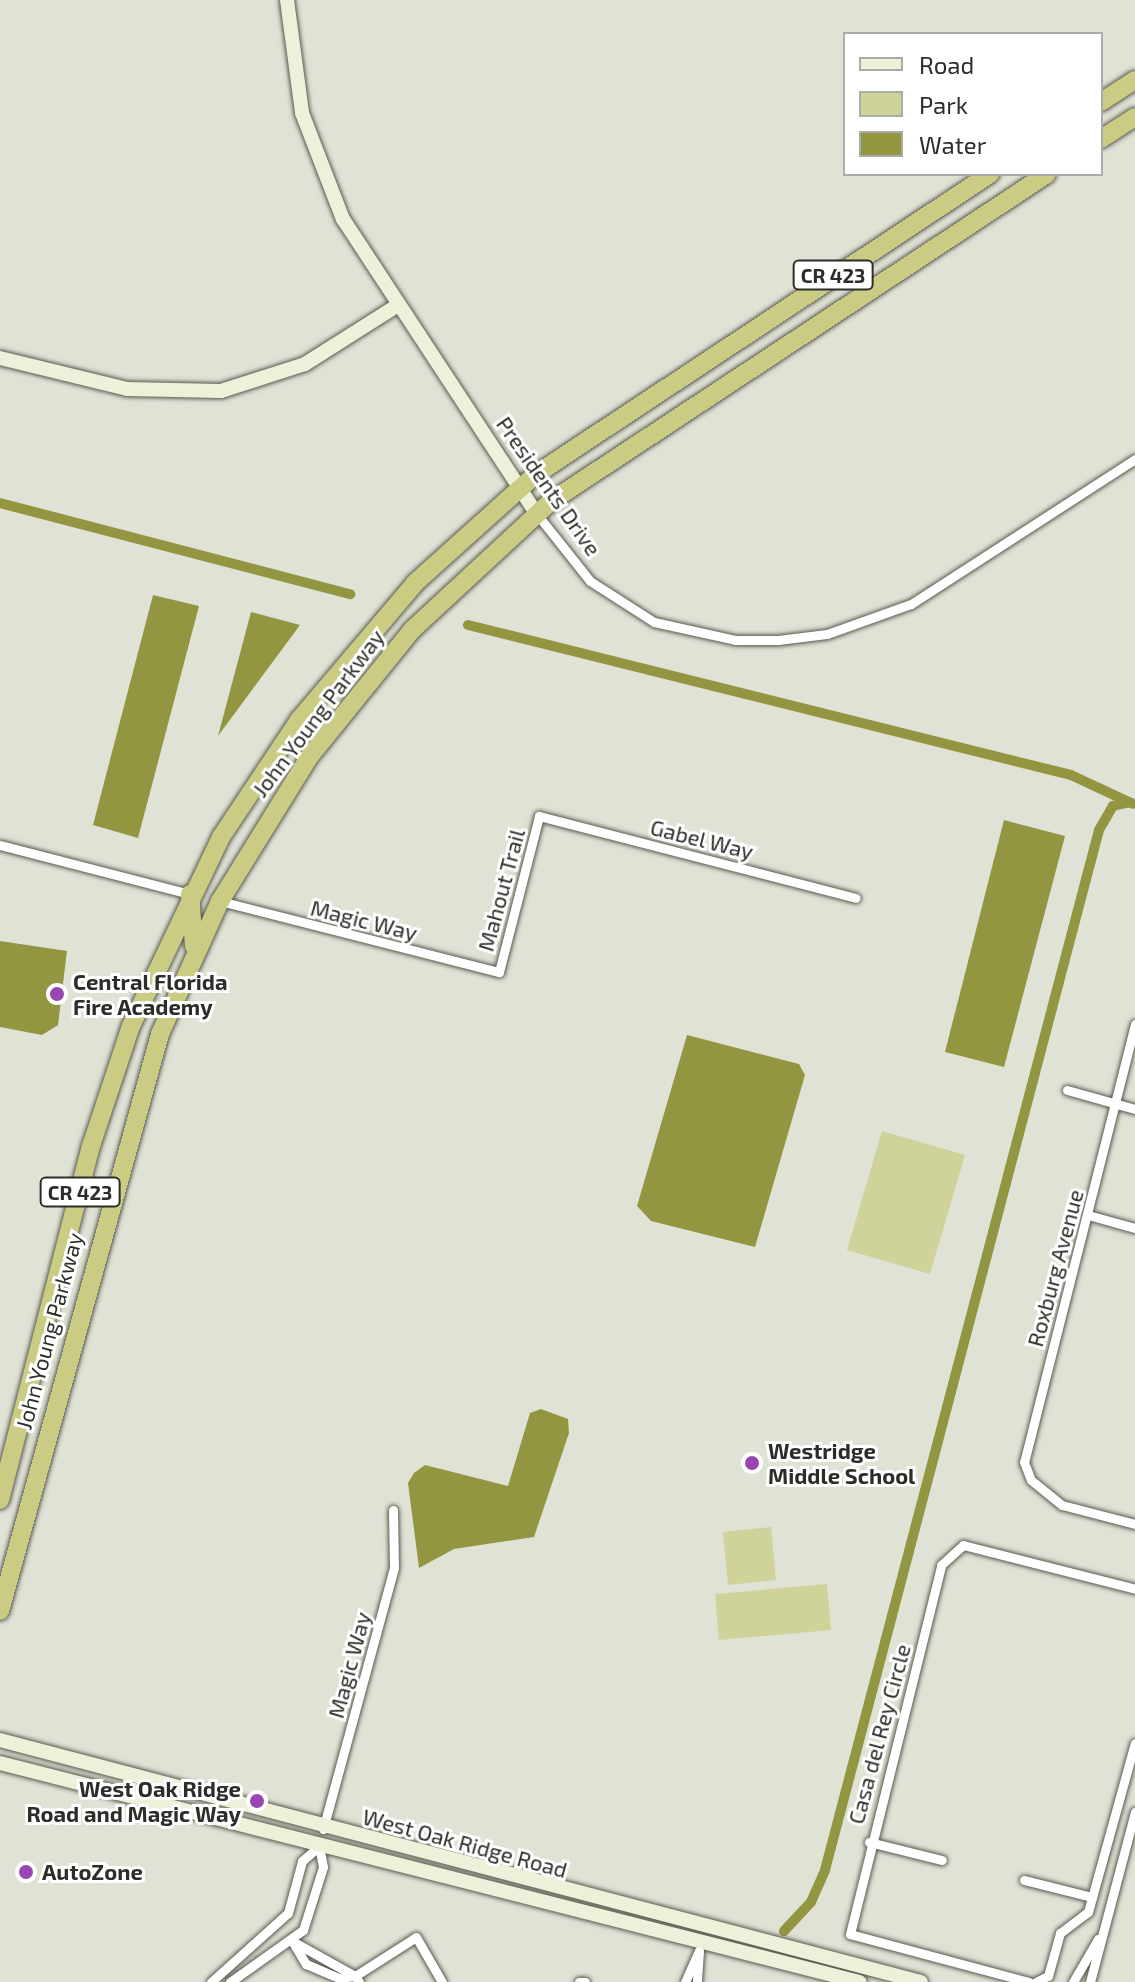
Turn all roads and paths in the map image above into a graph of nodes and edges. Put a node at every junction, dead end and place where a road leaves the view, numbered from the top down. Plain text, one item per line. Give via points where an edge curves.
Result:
1 (287, 0) edge
2 (1135, 80) edge
3 (1103, 101) edge
4 (1135, 117) edge
5 (1103, 138) edge
6 (987, 176) edge
7 (1044, 176) edge
8 (866, 254) junction
9 (859, 295) junction
10 (398, 305) junction
11 (0, 358) edge
12 (1135, 459) edge
13 (520, 488) junction
14 (536, 513) junction
15 (539, 816) joint
16 (221, 837) junction
17 (0, 845) edge
18 (190, 894) junction
19 (856, 898) dead end
20 (220, 901) junction
21 (194, 956) junction
22 (499, 972) joint
23 (1135, 1024) edge
24 (1067, 1090) dead end
25 (1115, 1104) junction
26 (1135, 1109) edge
27 (1088, 1215) junction
28 (1135, 1228) edge
29 (0, 1500) edge
30 (393, 1510) dead end
31 (1135, 1524) edge
32 (1135, 1589) edge
33 (0, 1611) edge
34 (0, 1740) edge
35 (1135, 1743) edge
36 (0, 1763) edge
37 (1135, 1812) edge
38 (323, 1829) junction
39 (869, 1842) junction
40 (319, 1846) junction
41 (942, 1860) dead end
42 (1024, 1880) dead end
43 (495, 1891) junction
44 (1092, 1897) junction
45 (639, 1910) junction
46 (1102, 1933) junction
47 (292, 1941) junction
48 (357, 1979) edge
49 (211, 1982) edge
50 (230, 1982) edge
51 (442, 1982) edge
52 (685, 1982) edge
53 (697, 1982) edge
54 (860, 1982) edge
55 (921, 1982) edge
56 (1029, 1982) edge
57 (1036, 1982) edge
58 (1073, 1982) edge
59 (1090, 1982) edge

1 - 10 street, Presidents Drive via 297,86 323,178
2 - 3 highway
4 - 5 highway
6 - 8 highway, John Young Parkway / CR 423
7 - 9 highway, John Young Parkway / CR 423
8 - 9 highway via 871,272
8 - 13 highway, John Young Parkway / CR 423 via 632,405
9 - 14 highway, John Young Parkway / CR 423
10 - 11 street via 305,364 221,391 127,389
10 - 13 street, Presidents Drive
12 - 14 street, Presidents Drive via 911,604 863,624 778,640 735,640 654,622 590,581
13 - 14 street, Presidents Drive
13 - 16 highway, John Young Parkway / CR 423 via 447,552 350,655
14 - 20 highway, John Young Parkway / CR 423 via 451,590 353,700
15 - 19 street, Gabel Way
15 - 22 street, Mahout Trail
16 - 18 highway, John Young Parkway / CR 423
16 - 20 highway
17 - 18 street
18 - 21 highway
18 - 29 highway, John Young Parkway / CR 423 via 104,1102
20 - 21 highway, John Young Parkway / CR 423
20 - 22 street, Magic Way
21 - 33 highway, John Young Parkway / CR 423 via 132,1115
23 - 25 street, Roxburg Avenue
24 - 25 street
25 - 26 street
25 - 27 street, Roxburg Avenue
27 - 28 street
27 - 31 street, Roxburg Avenue via 1024,1462 1031,1480 1062,1505
30 - 38 street, Magic Way via 394,1568
32 - 39 street, Casa del Rey Circle via 963,1545 950,1552
34 - 38 street, West Oak Ridge Road
35 - 44 street
36 - 40 street, West Oak Ridge Road
37 - 46 street
38 - 40 street
38 - 45 street, West Oak Ridge Road
39 - 41 street
39 - 56 street, Casa del Rey Circle via 850,1934
40 - 43 street, West Oak Ridge Road
40 - 47 street via 323,1867
40 - 49 street via 302,1861 288,1913
42 - 44 street
43 - 45 street via 529,1890 629,1916
43 - 54 street, West Oak Ridge Road
44 - 57 street via 1088,1912 1060,1933 1048,1976
45 - 55 street, West Oak Ridge Road
46 - 58 street
46 - 59 street
47 - 48 street
47 - 48 street via 306,1964 339,1978
47 - 50 street
48 - 51 street via 416,1937
52 - 53 street via 699,1951

